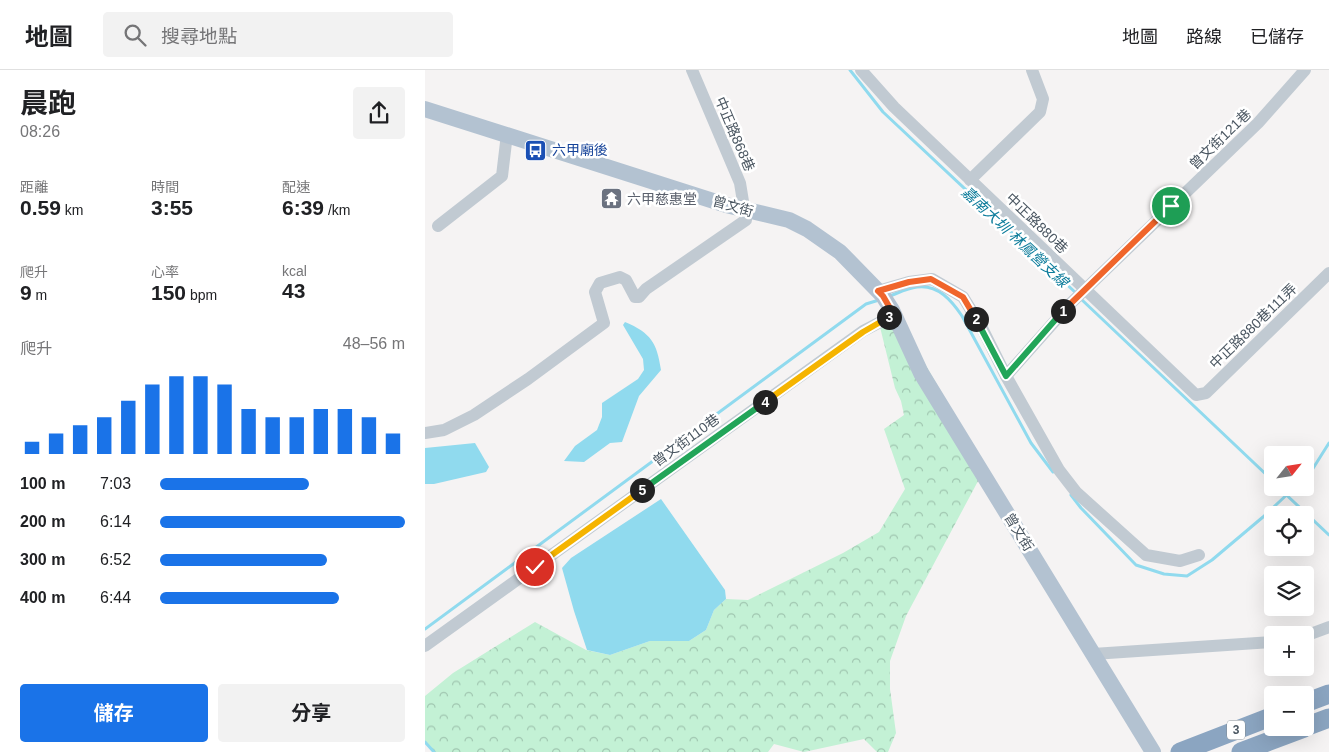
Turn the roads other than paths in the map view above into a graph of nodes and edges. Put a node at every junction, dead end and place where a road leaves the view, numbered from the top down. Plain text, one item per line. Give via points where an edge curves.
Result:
1 (692, 70) edge
2 (861, 70) edge
3 (1032, 70) edge
4 (1305, 70) edge
5 (425, 109) edge
6 (507, 134) junction
7 (970, 180) junction
8 (745, 211) junction
9 (438, 226) dead end
10 (1329, 273) edge
11 (878, 291) junction
12 (1082, 291) junction
13 (893, 312) junction
14 (1006, 376) junction
15 (1195, 394) joint
16 (425, 433) edge
17 (1199, 555) dead end
18 (1329, 626) edge
19 (1314, 632) edge
20 (1264, 643) edge
21 (425, 646) edge
22 (1093, 654) junction
23 (1329, 694) edge
24 (1314, 700) edge
25 (1329, 718) edge
26 (1264, 719) edge
27 (1314, 724) edge
28 (1282, 736) edge
29 (1153, 752) edge
30 (1180, 752) edge
31 (1241, 752) edge

1 - 8 lane, 中正路868巷 via 740,183
2 - 7 lane, 中正路880巷 via 894,107
3 - 7 lane via 1043,100 1040,112
4 - 12 lane, 曾文街121巷 via 1258,123
5 - 6 main road, 曾文街
6 - 8 main road, 曾文街
6 - 9 lane via 502,176
7 - 12 lane, 中正路880巷
8 - 11 main road, 曾文街 via 789,220 824,240
8 - 16 lane via 746,220 645,289 639,297 635,297 620,277 600,283 595,292 604,323 474,415 444,430
10 - 15 lane, 中正路880巷111弄 via 1206,393
11 - 13 main road, 曾文街
11 - 14 lane via 931,279 963,297
12 - 14 lane, 曾文街121巷
12 - 15 lane, 中正路880巷
13 - 21 lane, 曾文街110巷
13 - 22 main road, 曾文街 via 921,373
14 - 17 lane via 1059,470 1077,492 1146,554 1180,562
18 - 19 lane
20 - 22 lane
22 - 29 main road, 曾文街
23 - 24 highway
25 - 27 highway, 3
26 - 30 highway, 3
28 - 31 highway, 3

